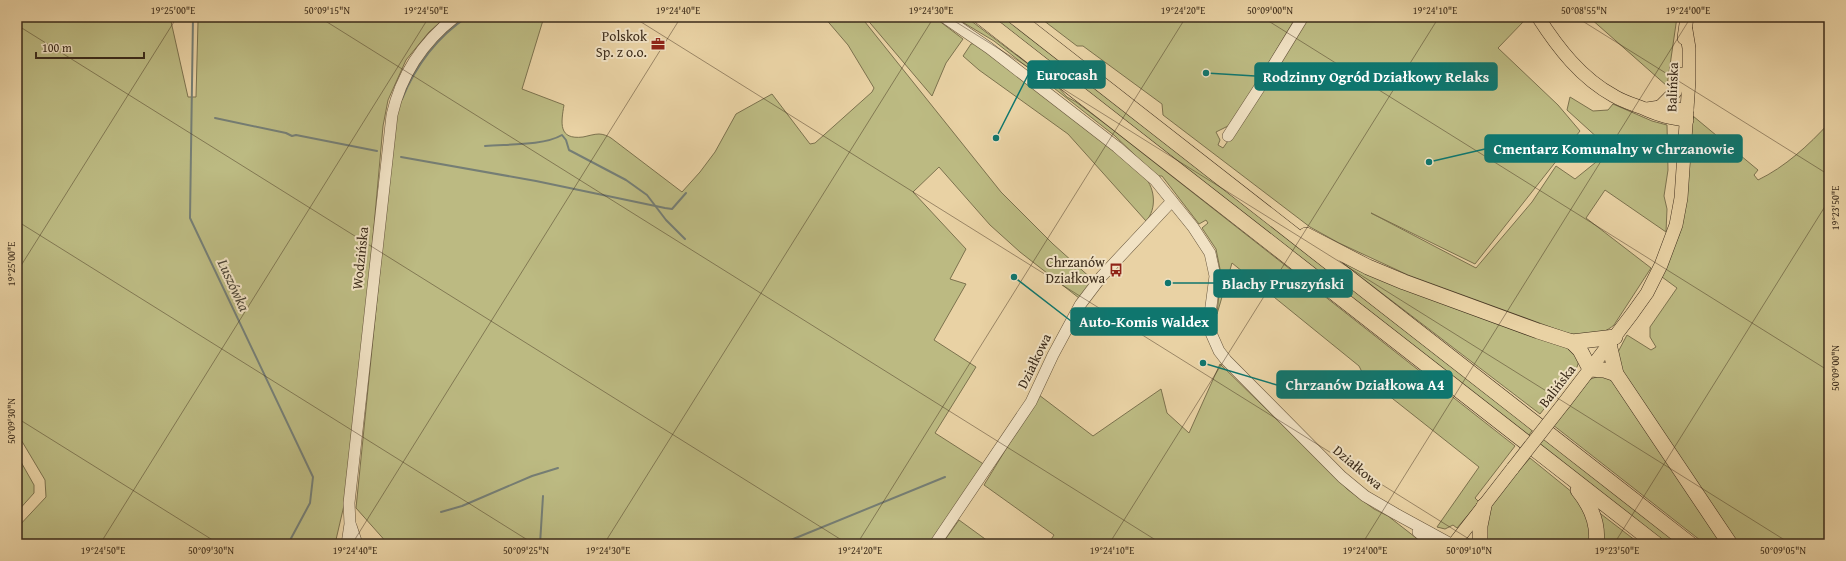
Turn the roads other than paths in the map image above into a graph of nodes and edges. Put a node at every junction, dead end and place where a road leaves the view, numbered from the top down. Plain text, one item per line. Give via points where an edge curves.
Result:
1 (455, 17) edge
2 (944, 17) edge
3 (981, 17) edge
4 (1015, 17) edge
5 (1303, 17) edge
6 (1538, 17) edge
7 (1687, 23) edge
8 (1681, 74) junction
9 (1645, 109) junction
10 (1678, 112) junction
11 (1228, 136) dead end
12 (1172, 201) junction
13 (1264, 212) junction
14 (1612, 340) junction
15 (1572, 342) junction
16 (1590, 369) junction
17 (1616, 374) junction
18 (1565, 473) junction
19 (1484, 506) junction
20 (1396, 514) junction
21 (350, 524) junction
22 (347, 544) edge
23 (357, 544) edge
24 (935, 544) edge
25 (1434, 544) edge
26 (1451, 544) edge
27 (1454, 544) edge
28 (1480, 544) edge
29 (1596, 544) edge
30 (1656, 544) edge
31 (1690, 544) edge
32 (1730, 544) edge

1 - 21 street, Wodzińska via 420,51 398,91 392,115 349,503
2 - 12 street, Działkowa via 972,35 1117,147 1148,173
3 - 18 highway
4 - 13 highway
5 - 11 street
6 - 9 main road via 1559,47 1584,75 1614,97
7 - 8 main road, Balińska via 1682,46
7 - 10 main road, Balińska via 1689,48
8 - 10 main road, Balińska
8 - 10 main road via 1675,92
9 - 10 main road
9 - 10 main road via 1665,117
10 - 14 main road, Balińska via 1670,239 1647,293
12 - 20 street, Działkowa via 1210,253 1215,276 1210,314 1211,333 1218,351 1342,477 1366,496
12 - 24 street, Działkowa via 1102,276 1080,305 1053,354 1031,402
13 - 15 highway via 1331,249 1404,282
13 - 31 highway
14 - 15 highway
14 - 16 main road, Balińska
14 - 17 highway
15 - 16 highway via 1580,350
16 - 17 highway
16 - 19 main road, Balińska, bridge
17 - 32 highway
18 - 29 highway via 1589,505 1596,523
18 - 30 highway
19 - 27 main road, Balińska
19 - 28 highway
20 - 25 street, Działkowa
20 - 26 street, Działkowa
21 - 22 street, Wodzińska
21 - 23 street, Wodzińska

